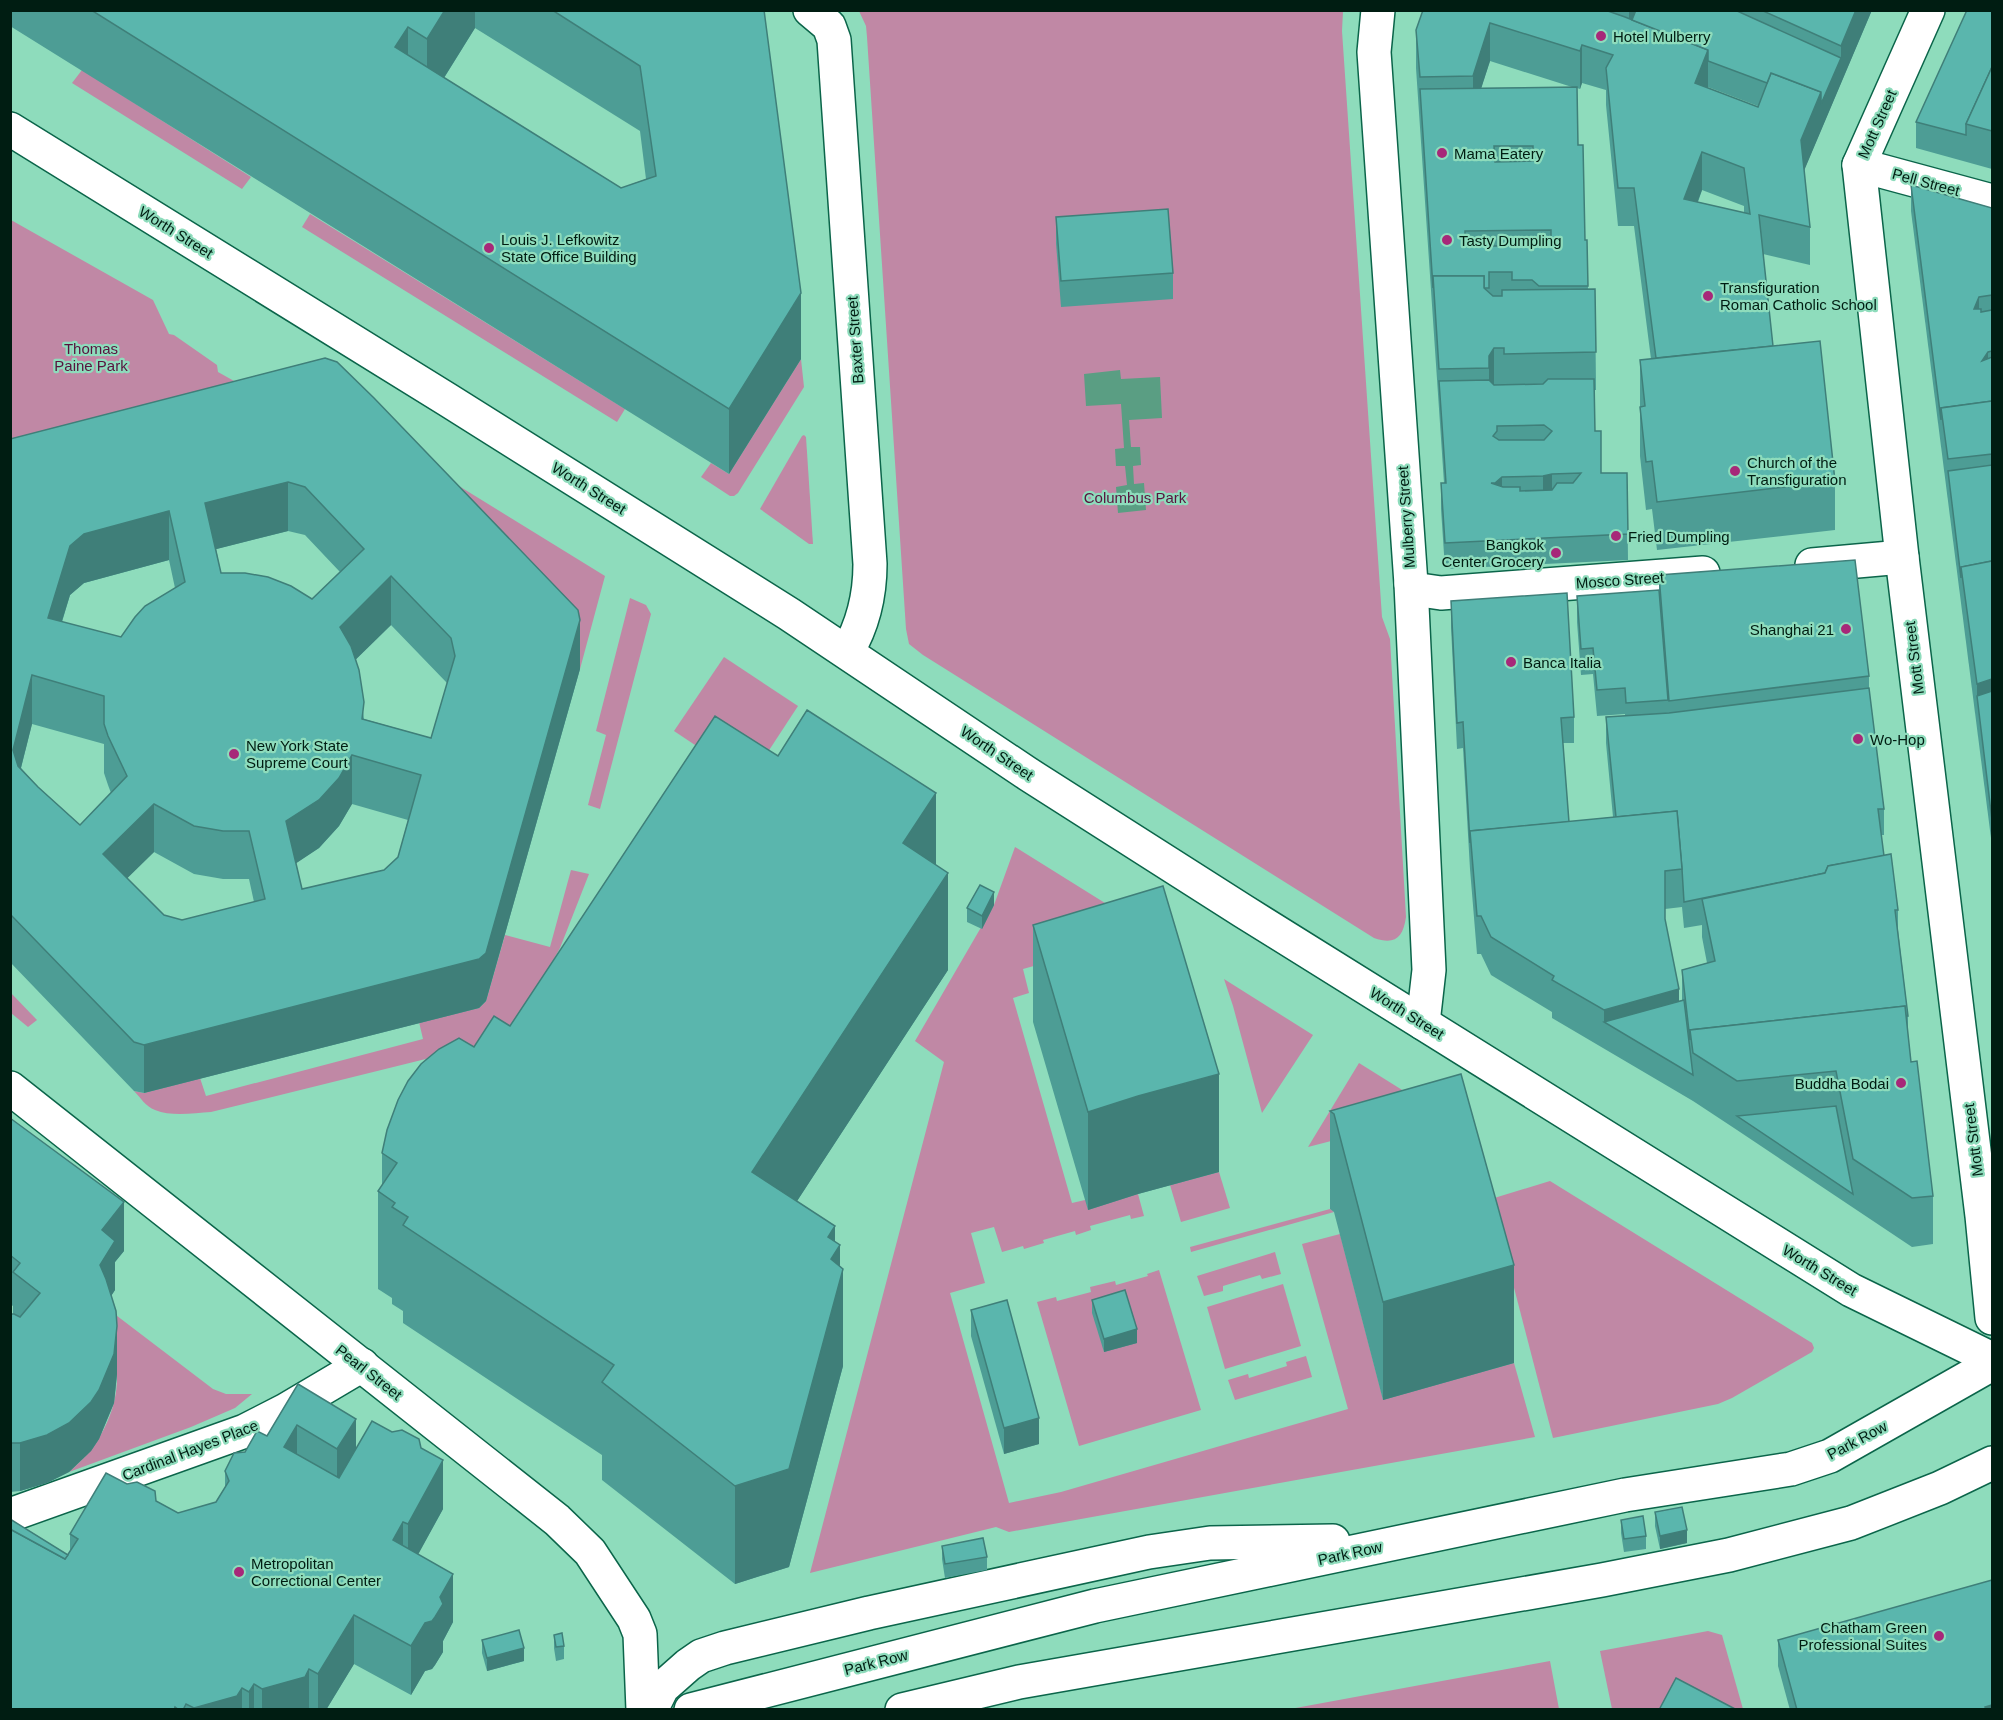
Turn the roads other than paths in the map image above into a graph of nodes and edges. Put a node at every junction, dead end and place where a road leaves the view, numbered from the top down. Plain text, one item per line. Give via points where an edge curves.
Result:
1 (1378, 10) edge
2 (1928, 10) edge
3 (820, 18) edge
4 (10, 129) edge
5 (1859, 165) junction
6 (1992, 201) edge
7 (1902, 557) junction
8 (1785, 567) edge
9 (1738, 571) edge
10 (1411, 584) junction
11 (847, 652) junction
12 (1423, 1023) junction
13 (10, 1088) edge
14 (1992, 1318) edge
15 (1992, 1362) edge
16 (362, 1365) junction
17 (1992, 1463) edge
18 (10, 1515) edge
19 (1410, 1540) junction
20 (643, 1710) edge
21 (651, 1710) edge
22 (691, 1710) edge
23 (902, 1710) edge

1 - 10 street, Mulberry Street via 1374,52
2 - 5 street, Mott Street
3 - 11 street, Baxter Street via 834,40 870,564 861,625
4 - 11 street, Worth Street
5 - 6 street, Pell Street
5 - 7 street, Mott Street
7 - 8 street
7 - 14 street, Mott Street
9 - 10 street, Mosco Street via 1448,593 1420,590
10 - 12 street, Mulberry Street via 1429,970
11 - 12 street, Worth Street via 1028,774
12 - 15 street, Worth Street via 1851,1290
13 - 16 street, Pearl Street
15 - 19 street, Park Row via 1830,1456 1791,1469 1626,1495
16 - 18 street, Cardinal Hayes Place via 245,1431
16 - 20 street, Pearl Street via 557,1520 590,1552 634,1619 639,1634
17 - 23 street via 1851,1523 1729,1555 1019,1682
19 - 21 street via 1210,1544 1149,1552 869,1613 701,1656 662,1688
19 - 22 street, Park Row via 1095,1606

